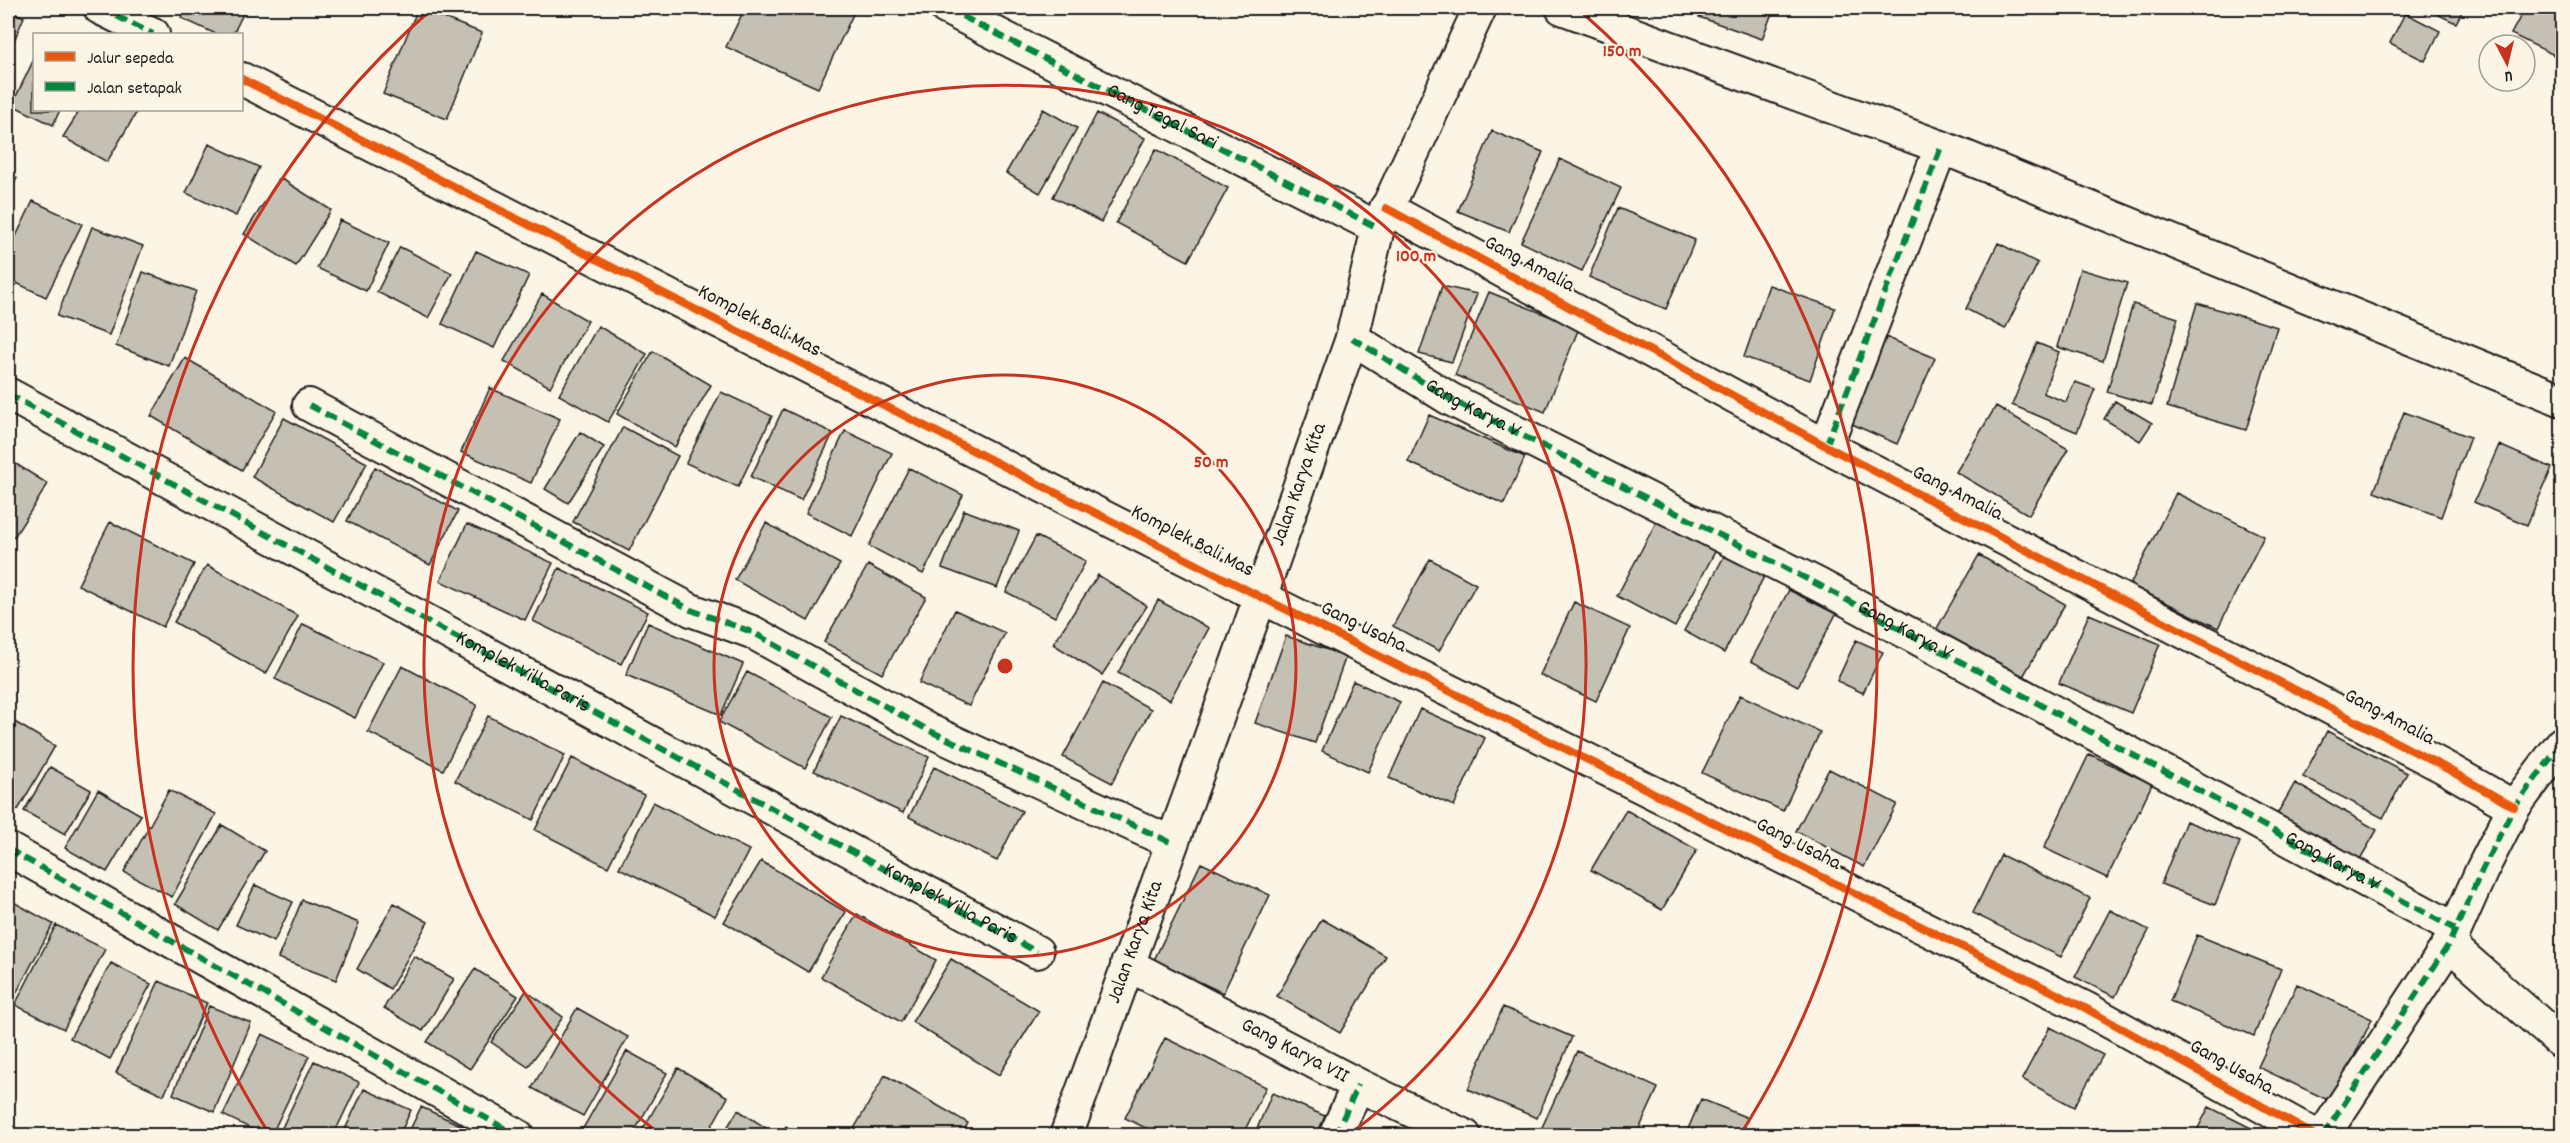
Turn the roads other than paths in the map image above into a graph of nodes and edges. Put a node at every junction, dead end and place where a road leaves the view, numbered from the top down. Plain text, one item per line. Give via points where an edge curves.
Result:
1 (100, 8) edge
2 (945, 8) edge
3 (1480, 8) edge
4 (1562, 8) edge
5 (151, 33) edge
6 (243, 80) edge
7 (1941, 147) junction
8 (1382, 218) junction
9 (1352, 338) junction
10 (8, 394) edge
11 (2562, 400) edge
12 (309, 405) dead end
13 (1826, 446) junction
14 (1259, 596) junction
15 (2562, 743) edge
16 (2514, 807) junction
17 (1172, 843) junction
18 (8, 849) edge
19 (2452, 937) junction
20 (1036, 952) dead end
21 (1127, 964) junction
22 (2562, 1043) edge
23 (1358, 1085) junction
24 (519, 1136) edge
25 (1066, 1136) edge
26 (1335, 1136) edge
27 (1465, 1136) edge
28 (2316, 1136) edge
29 (2323, 1136) edge

1 - 5 street
2 - 8 street, Gang Tegal Sari
3 - 8 street, Jalan Karya Kita
4 - 7 street
6 - 14 street, Komplek Bali Mas
7 - 11 street
7 - 13 street
8 - 9 street, Jalan Karya Kita
8 - 13 street, Gang Amalia
9 - 14 street, Jalan Karya Kita
9 - 19 street, Gang Karya V via 1450,399 1820,585
10 - 20 street, Komplek Villa Paris
12 - 17 street via 691,610 752,632 928,730
13 - 16 street, Gang Amalia
14 - 17 street, Jalan Karya Kita
14 - 28 street, Gang Usaha via 2085,1008
15 - 16 street
16 - 19 street
17 - 21 street, Jalan Karya Kita
18 - 24 street
19 - 22 street, Gang Karya V
19 - 29 street
21 - 23 street, Gang Karya VII
21 - 25 street, Jalan Karya Kita
23 - 26 street
23 - 27 street, Gang Karya VII

